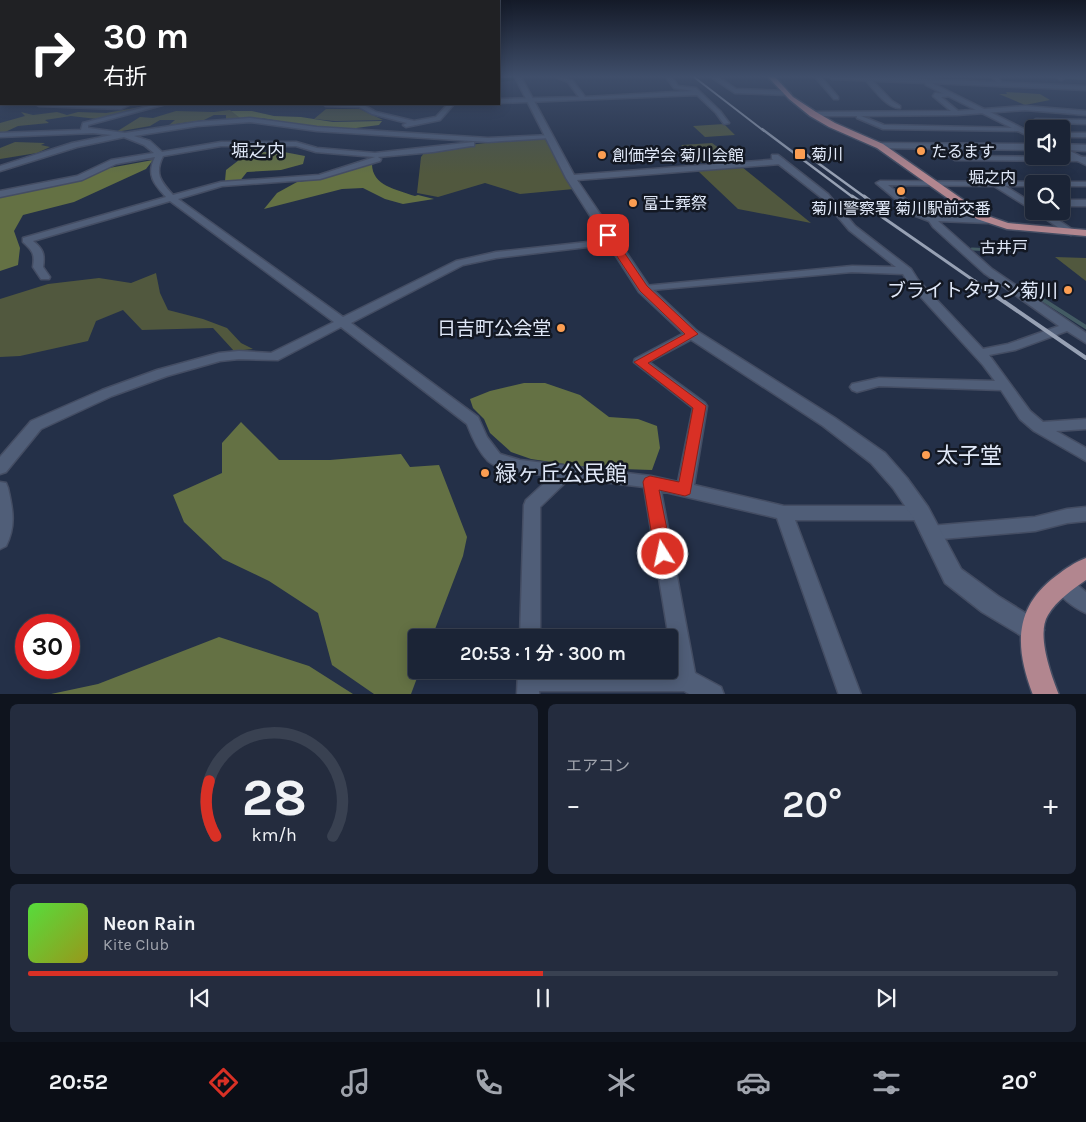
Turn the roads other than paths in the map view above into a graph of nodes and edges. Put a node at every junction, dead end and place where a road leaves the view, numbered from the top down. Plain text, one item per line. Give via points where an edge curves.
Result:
1 (142, 109) edge
2 (368, 109) edge
3 (447, 109) edge
4 (536, 109) edge
5 (715, 109) edge
6 (807, 109) edge
7 (953, 109) edge
8 (977, 109) edge
9 (1006, 109) edge
10 (1010, 109) edge
11 (1046, 109) edge
12 (982, 112) junction
13 (957, 113) junction
14 (1086, 113) edge
15 (813, 114) junction
16 (856, 114) junction
17 (1034, 120) edge
18 (412, 122) junction
19 (1070, 122) edge
20 (1086, 122) edge
21 (726, 123) dead end
22 (922, 127) junction
23 (318, 129) junction
24 (1019, 129) junction
25 (93, 131) junction
26 (1025, 132) edge
27 (396, 133) junction
28 (0, 134) edge
29 (310, 134) dead end
30 (125, 135) junction
31 (1070, 135) edge
32 (1086, 135) edge
33 (549, 136) junction
34 (303, 139) dead end
35 (488, 140) junction
36 (296, 144) junction
37 (880, 146) junction
38 (943, 146) junction
39 (1025, 147) edge
40 (1086, 148) edge
41 (1070, 149) edge
42 (396, 152) junction
43 (1070, 153) edge
44 (160, 154) junction
45 (778, 159) joint
46 (1084, 160) edge
47 (0, 169) edge
48 (571, 178) junction
49 (933, 183) junction
50 (995, 184) junction
51 (1025, 184) edge
52 (1070, 184) edge
53 (1086, 184) edge
54 (0, 194) edge
55 (170, 197) junction
56 (1025, 200) edge
57 (1070, 203) edge
58 (1086, 203) edge
59 (933, 220) junction
60 (987, 220) junction
61 (1052, 220) edge
62 (1071, 232) junction
63 (1086, 233) edge
64 (612, 241) junction
65 (906, 272) junction
66 (45, 277) dead end
67 (644, 288) junction
68 (343, 323) junction
69 (1069, 326) junction
70 (692, 334) junction
71 (1086, 339) edge
72 (980, 354) junction
73 (1003, 386) junction
74 (857, 387) dead end
75 (1086, 424) edge
76 (1039, 427) junction
77 (1086, 455) edge
78 (0, 468) edge
79 (568, 471) junction
80 (650, 482) junction
81 (0, 488) edge
82 (685, 490) junction
83 (784, 514) junction
84 (1086, 514) edge
85 (926, 523) junction
86 (0, 541) edge
87 (1086, 568) edge
88 (1062, 584) junction
89 (1086, 604) edge
90 (530, 629) edge
91 (1032, 630) junction
92 (686, 680) junction
93 (529, 682) edge
94 (713, 694) edge
95 (850, 694) edge
96 (1046, 694) edge

1 - 25 street via 85,124 84,129
2 - 18 street
3 - 18 street via 438,120
4 - 33 street
5 - 21 street
6 - 15 main road
7 - 13 street
8 - 12 street
9 - 12 street
10 - 17 street
11 - 14 street
12 - 13 street
12 - 24 street
13 - 16 street
15 - 16 street
15 - 37 main road
16 - 22 street via 883,127
18 - 27 street
19 - 20 street
22 - 24 street
22 - 38 street
23 - 27 street
23 - 29 street
23 - 30 street via 250,120
24 - 26 street
25 - 28 street
25 - 30 street
27 - 35 street
30 - 44 street via 147,143
30 - 47 street via 75,145
31 - 32 street
33 - 35 street
33 - 48 street
34 - 36 street
35 - 42 street via 433,150
36 - 42 street via 316,150 368,155
36 - 44 street via 221,144
37 - 38 street
37 - 49 main road
38 - 39 street
38 - 46 street via 955,158
40 - 41 street
42 - 55 street via 320,177 221,184
43 - 46 street
44 - 54 street via 114,162 79,178
44 - 55 street via 152,168 158,183
45 - 48 street
45 - 65 street via 825,196 852,228
48 - 64 street
49 - 50 street
49 - 59 street via 880,183 919,214
49 - 60 main road
50 - 51 street
50 - 56 street
52 - 53 street
55 - 66 street via 26,240 37,249 40,256 38,267
55 - 68 street
57 - 58 street
59 - 60 street
59 - 69 street via 988,271
60 - 62 main road via 1019,228
61 - 62 street
62 - 63 main road
64 - 67 street
64 - 68 street via 496,255 460,264
65 - 67 street via 852,269
65 - 72 street
67 - 70 street
68 - 78 street via 273,357 219,357 107,393 36,425
68 - 79 street via 473,421 481,440 495,458 520,466
69 - 71 street
69 - 72 street via 1011,347
70 - 82 street via 640,362 700,406
70 - 85 street via 878,458 900,483
72 - 73 street
73 - 74 street via 879,382
73 - 76 street via 1025,415
75 - 76 street
76 - 77 street
79 - 80 street
79 - 90 street via 532,505
80 - 82 street
80 - 92 street
81 - 86 street via 6,517
82 - 83 street
83 - 85 street
83 - 95 street
84 - 85 street via 1035,524
85 - 91 street via 953,576
87 - 88 main road
88 - 89 street
88 - 91 main road via 1038,609
91 - 96 main road via 1034,656
92 - 93 street
92 - 94 street

